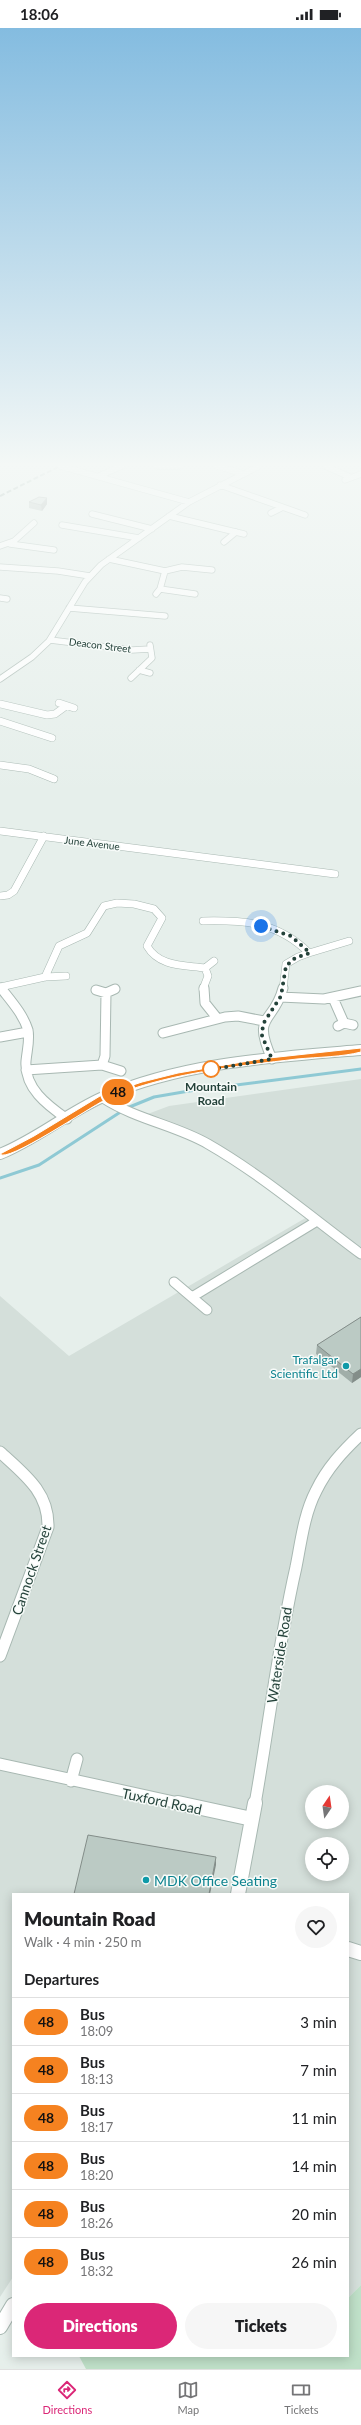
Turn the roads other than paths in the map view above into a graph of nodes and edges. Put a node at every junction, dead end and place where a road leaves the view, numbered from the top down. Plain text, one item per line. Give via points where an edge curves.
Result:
1 (85, 575) edge
2 (164, 575) edge
3 (90, 576) joint
4 (195, 594) dead end
5 (1, 596) edge
6 (7, 599) dead end
7 (68, 608) junction
8 (165, 616) dead end
9 (50, 640) junction
10 (0, 667) edge
11 (139, 670) junction
12 (12, 671) junction
13 (150, 673) dead end
14 (0, 678) edge
15 (131, 678) dead end
16 (59, 703) dead end
17 (0, 704) edge
18 (66, 706) junction
19 (74, 708) dead end
20 (0, 721) edge
21 (52, 738) dead end
22 (0, 765) edge
23 (41, 773) junction
24 (34, 778) dead end
25 (54, 778) dead end
26 (0, 831) edge
27 (44, 836) junction
28 (335, 874) dead end
29 (0, 896) edge
30 (203, 921) dead end
31 (349, 941) dead end
32 (310, 953) junction
33 (214, 961) dead end
34 (206, 968) junction
35 (66, 976) dead end
36 (46, 977) junction
37 (0, 987) edge
38 (115, 989) dead end
39 (96, 990) dead end
40 (361, 991) edge
41 (106, 993) junction
42 (280, 997) junction
43 (333, 998) junction
44 (217, 1018) junction
45 (264, 1021) junction
46 (353, 1025) dead end
47 (28, 1032) junction
48 (163, 1033) dead end
49 (0, 1037) edge
50 (361, 1050) edge
51 (272, 1059) junction
52 (102, 1065) junction
53 (26, 1070) junction
54 (121, 1072) dead end
55 (103, 1098) junction
56 (67, 1119) junction
57 (0, 1154) edge
58 (317, 1221) junction
59 (361, 1254) edge
60 (174, 1282) dead end
61 (192, 1297) junction
62 (207, 1310) dead end
63 (361, 1434) edge
64 (0, 1452) edge
65 (0, 1656) edge
66 (77, 1759) dead end
67 (0, 1764) edge
68 (71, 1781) junction
69 (252, 1819) junction
70 (238, 1893) edge
71 (349, 1949) edge
72 (361, 1953) edge
73 (12, 2307) edge
74 (0, 2326) edge

1 - 3 street
2 - 4 street via 158,592
3 - 7 street
5 - 6 street
7 - 8 street
7 - 9 street
9 - 11 street, Deacon Street via 132,650 150,647 152,658
9 - 12 street via 30,659
10 - 12 street
11 - 13 street, Deacon Street
11 - 15 street
12 - 14 street
16 - 18 street
17 - 18 street via 48,715 55,714
18 - 19 street
20 - 21 street
22 - 23 street
23 - 24 street
23 - 25 street
26 - 27 street, June Avenue
27 - 28 street, June Avenue
27 - 29 street via 14,891
30 - 32 street via 266,927 283,932
31 - 32 street via 338,942
32 - 42 street via 295,958 286,966
33 - 34 street
34 - 36 street via 154,958 146,946 156,932 162,918 161,914 154,909 119,904 100,909 87,933 58,947
34 - 44 street via 208,976 202,990 202,998 205,1006
35 - 36 street
36 - 37 street
37 - 47 street via 23,1017
38 - 41 street
39 - 41 street
40 - 43 street
41 - 52 street via 105,1056
42 - 43 street via 307,1000
42 - 45 street
43 - 46 street via 341,1024
44 - 45 street via 236,1016
44 - 48 street via 184,1025
45 - 51 street via 262,1036
47 - 49 street
47 - 53 street
50 - 51 street
51 - 55 street via 178,1075
52 - 53 street
52 - 54 street
53 - 56 street via 29,1082 37,1094
55 - 56 street
55 - 58 street via 130,1114 206,1143
56 - 57 street via 37,1137
58 - 59 street
58 - 61 street
60 - 61 street
61 - 62 street
63 - 69 street, Waterside Road via 327,1471 308,1511 288,1602
64 - 65 street, Cannock Street via 42,1494 50,1515 48,1528
66 - 68 street
67 - 68 street, Tuxford Road
68 - 69 street, Tuxford Road
69 - 70 street, Waterside Road
71 - 72 street
73 - 74 street

